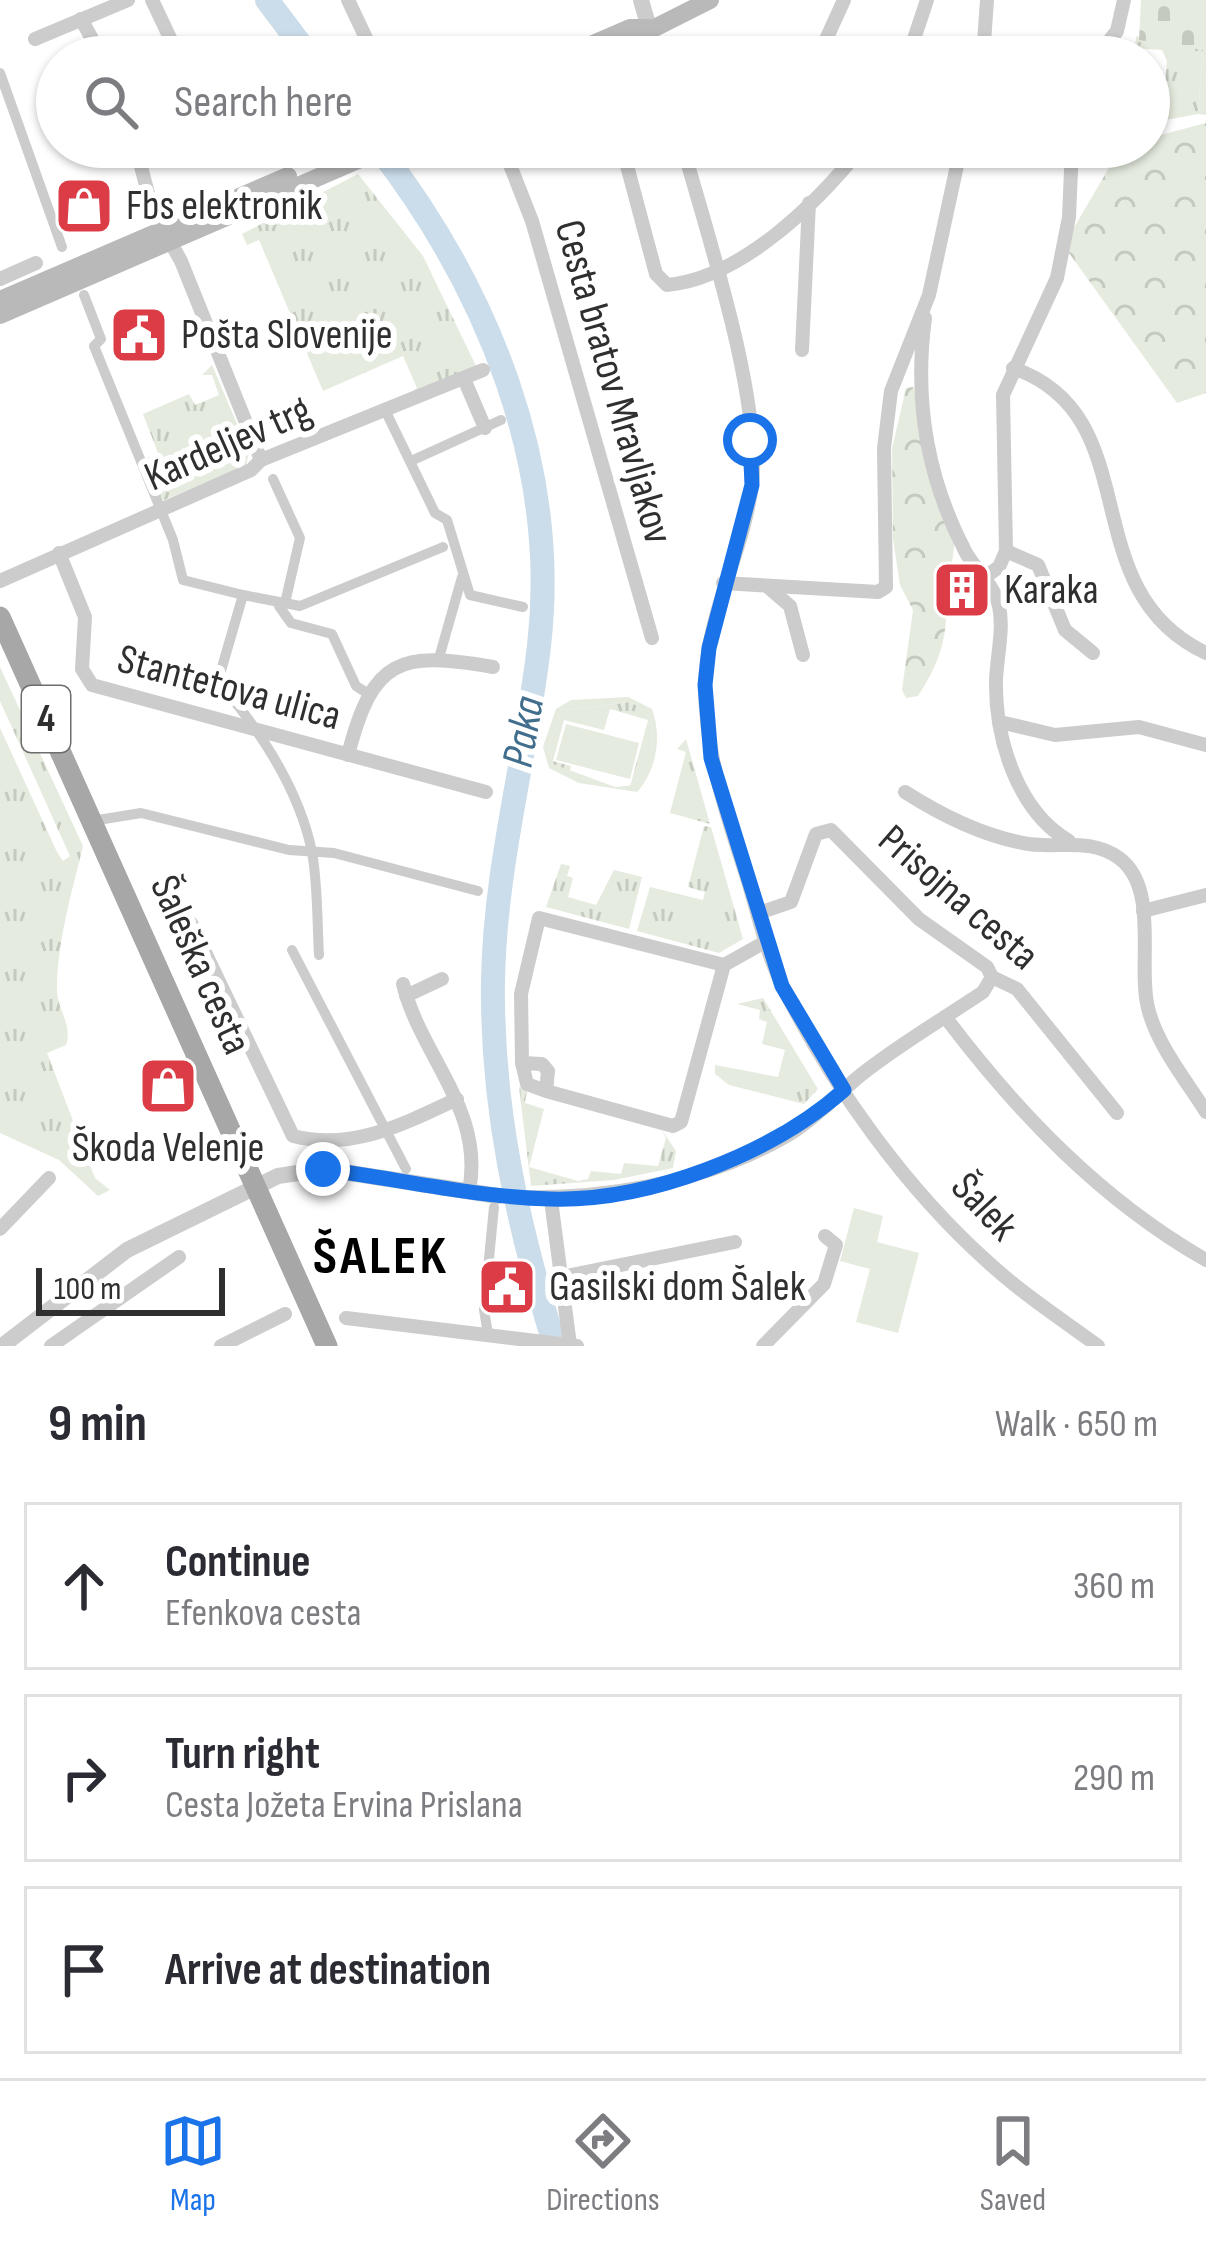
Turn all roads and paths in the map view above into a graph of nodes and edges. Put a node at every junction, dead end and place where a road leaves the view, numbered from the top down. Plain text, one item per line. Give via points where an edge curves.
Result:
1 (128, 0) edge
2 (152, 0) edge
3 (347, 0) edge
4 (641, 0) edge
5 (710, 0) edge
6 (844, 0) edge
7 (927, 0) edge
8 (987, 0) edge
9 (1124, 0) edge
10 (81, 19) junction
11 (649, 28) junction
12 (42, 36) edge
13 (90, 36) edge
14 (167, 36) edge
15 (365, 36) edge
16 (612, 36) edge
17 (635, 36) edge
18 (651, 36) edge
19 (826, 36) edge
20 (915, 36) edge
21 (984, 36) edge
22 (1113, 36) edge
23 (0, 73) edge
24 (141, 168) edge
25 (323, 168) edge
26 (511, 168) edge
27 (628, 168) edge
28 (689, 168) edge
29 (842, 168) edge
30 (957, 168) edge
31 (1071, 168) edge
32 (809, 203) junction
33 (167, 235) junction
34 (62, 247) dead end
35 (36, 262) dead end
36 (717, 268) junction
37 (0, 279) edge
38 (84, 295) dead end
39 (928, 295) junction
40 (0, 300) edge
41 (0, 315) edge
42 (802, 350) dead end
43 (1013, 368) junction
44 (483, 370) dead end
45 (464, 379) junction
46 (386, 412) junction
47 (501, 421) dead end
48 (485, 428) junction
49 (261, 460) junction
50 (411, 461) junction
51 (273, 478) dead end
52 (443, 547) dead end
53 (1006, 550) junction
54 (58, 553) junction
55 (462, 577) junction
56 (985, 578) junction
57 (0, 580) edge
58 (723, 583) junction
59 (763, 586) junction
60 (242, 595) junction
61 (282, 604) junction
62 (524, 608) dead end
63 (0, 617) edge
64 (652, 638) dead end
65 (1093, 653) dead end
66 (1206, 653) edge
67 (803, 655) dead end
68 (439, 658) junction
69 (493, 667) dead end
70 (368, 693) junction
71 (1000, 722) junction
72 (1206, 745) edge
73 (348, 755) junction
74 (486, 792) dead end
75 (905, 792) dead end
76 (92, 821) junction
77 (1069, 841) junction
78 (312, 852) junction
79 (478, 892) dead end
80 (1206, 895) edge
81 (1143, 910) junction
82 (759, 913) junction
83 (191, 923) dead end
84 (765, 942) junction
85 (292, 950) dead end
86 (319, 955) dead end
87 (724, 964) junction
88 (992, 977) junction
89 (442, 979) dead end
90 (946, 1018) junction
91 (844, 1090) junction
92 (458, 1099) junction
93 (1206, 1112) edge
94 (1117, 1113) dead end
95 (387, 1129) junction
96 (406, 1168) dead end
97 (49, 1178) dead end
98 (255, 1185) junction
99 (469, 1191) junction
100 (551, 1199) junction
101 (496, 1201) junction
102 (0, 1229) edge
103 (825, 1236) dead end
104 (735, 1242) dead end
105 (179, 1257) dead end
106 (1206, 1260) edge
107 (561, 1277) junction
108 (285, 1314) dead end
109 (346, 1318) dead end
110 (488, 1342) edge
111 (564, 1344) edge
112 (2, 1346) edge
113 (50, 1346) edge
114 (221, 1346) edge
115 (326, 1346) edge
116 (763, 1346) edge
117 (1098, 1346) edge

1 - 10 street
2 - 14 street
3 - 15 street
4 - 11 street
5 - 11 main road
6 - 19 street
7 - 20 street
8 - 21 street
9 - 22 street
10 - 12 street
10 - 13 street
11 - 16 main road
11 - 17 main road
11 - 18 street
23 - 34 street
24 - 33 street
25 - 33 main road
26 - 64 street, Cesta bratov Mravljakov
27 - 36 street via 660,283 676,285
28 - 36 street, Šalek
29 - 32 street
30 - 39 street
31 - 43 street via 1057,278
32 - 36 street
32 - 42 street
33 - 40 main road
33 - 41 main road
33 - 49 street
35 - 37 street
36 - 58 street, Šalek via 753,464
38 - 60 street, Kardeljev trg via 101,339 94,346 171,535 179,582
39 - 56 street via 922,424 953,525
39 - 59 street via 891,391 886,587
43 - 53 street via 1002,412
43 - 66 street via 1038,377 1081,416 1126,569 1156,614
44 - 45 street, Kardeljev trg
45 - 46 street, Kardeljev trg
45 - 48 street
46 - 49 street, Kardeljev trg
46 - 50 street
47 - 48 street
48 - 50 street
49 - 54 street, Kardeljev trg
50 - 55 street via 434,513 447,520
51 - 61 street, Kardeljev trg via 300,538
52 - 61 street via 300,606
53 - 56 street
53 - 65 street via 1038,565 1065,630
54 - 57 street, Kardeljev trg
54 - 73 street, Stantetova ulica via 85,617 82,669 92,685
55 - 62 street via 470,595
55 - 68 street
56 - 71 street via 1000,611
58 - 59 street
58 - 82 street, Šalek via 709,648 707,728
59 - 67 street via 790,606
60 - 61 street, Kardeljev trg
60 - 78 street via 218,681 259,728
61 - 70 street via 291,623 332,634 356,686
63 - 76 main road, Šaleška cesta / 4
68 - 69 street
68 - 70 street via 403,662
70 - 73 street
71 - 72 street via 1055,735 1139,727
71 - 77 street via 1033,812
73 - 74 street, Stantetova ulica
75 - 77 street via 994,836 1047,847
76 - 78 street via 141,813
76 - 98 main road, Šaleška cesta / 4
77 - 81 street via 1118,858
78 - 79 street
78 - 86 street
80 - 81 street
81 - 93 street via 1148,1009
82 - 84 street, Šalek
82 - 88 street, Prisojna cesta via 791,902 816,835 831,830 893,896
83 - 95 street via 293,1136 350,1141
84 - 87 street
84 - 91 street, Šalek
85 - 95 street
87 - 87 street via 681,1122 527,1084 521,994 539,919
88 - 90 street
88 - 94 street, Prisojna cesta via 1017,989
89 - 92 street via 404,990
90 - 91 street
90 - 106 street via 1068,1158
91 - 100 street via 785,1137 713,1167
91 - 117 street, Šalek via 986,1261
92 - 95 street
92 - 99 street via 473,1154
95 - 96 street
97 - 102 street
98 - 99 street via 323,1169
98 - 112 street via 157,1235
98 - 115 main road, Šaleška cesta / 4
99 - 101 street
100 - 101 street
100 - 107 street
101 - 110 street
103 - 116 street via 836,1245 824,1284
104 - 107 street
105 - 113 street
107 - 111 street
108 - 114 street
109 - 110 street
110 - 111 street

